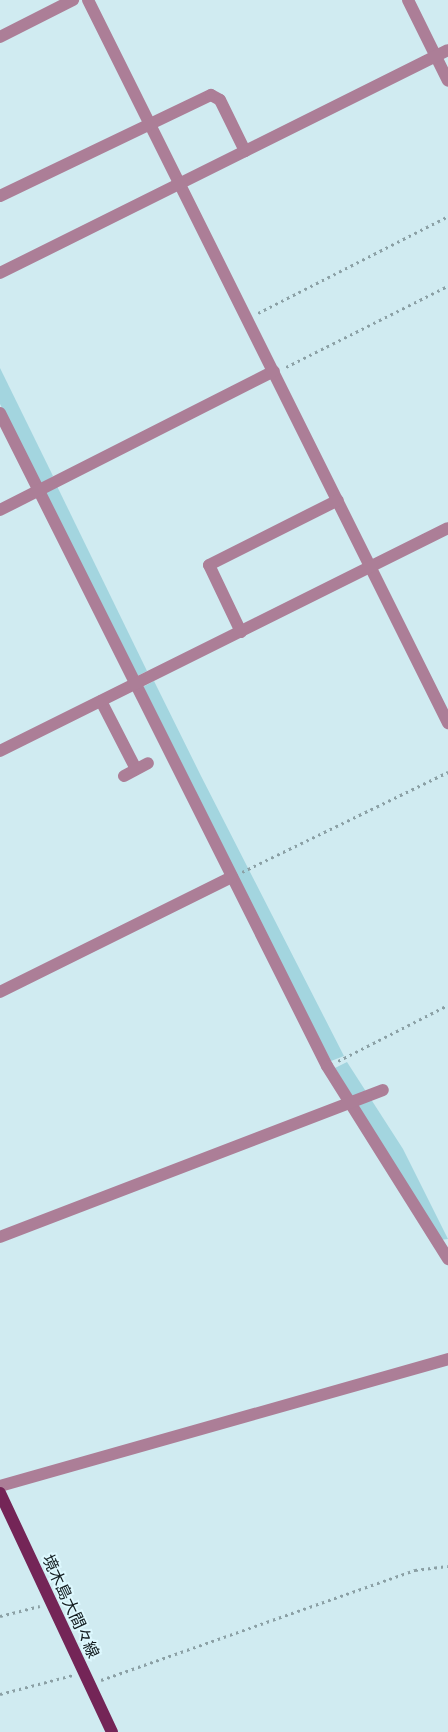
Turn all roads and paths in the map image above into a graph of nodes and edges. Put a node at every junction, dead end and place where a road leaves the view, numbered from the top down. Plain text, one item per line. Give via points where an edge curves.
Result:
1 (73, 0) edge
2 (88, 0) edge
3 (408, 0) edge
4 (0, 37) edge
5 (448, 50) edge
6 (436, 56) junction
7 (448, 81) edge
8 (150, 122) junction
9 (245, 151) junction
10 (180, 184) junction
11 (0, 196) edge
12 (448, 216) edge
13 (0, 273) edge
14 (448, 286) edge
15 (247, 318) junction
16 (274, 371) junction
17 (0, 413) edge
18 (38, 490) junction
19 (338, 500) junction
20 (0, 510) edge
21 (448, 528) edge
22 (371, 567) junction
23 (241, 632) junction
24 (135, 684) junction
25 (101, 701) junction
26 (448, 724) edge
27 (0, 751) edge
28 (448, 772) edge
29 (124, 776) dead end
30 (232, 877) junction
31 (0, 992) edge
32 (448, 1005) edge
33 (327, 1066) junction
34 (383, 1090) dead end
35 (348, 1105) junction
36 (0, 1237) edge
37 (448, 1259) edge
38 (448, 1359) edge
39 (0, 1486) edge
40 (0, 1493) edge
41 (448, 1566) edge
42 (50, 1602) junction
43 (0, 1616) edge
44 (83, 1671) junction
45 (89, 1684) junction
46 (0, 1694) edge
47 (112, 1732) edge

1 - 4 street
2 - 8 street
3 - 6 street
5 - 6 street
6 - 7 street
6 - 9 street
8 - 9 street via 216,96
8 - 10 street
8 - 11 street
9 - 10 street
10 - 13 street
10 - 15 street
12 - 15 path
14 - 16 path
15 - 16 street
16 - 18 street
16 - 19 street
17 - 18 street
18 - 20 street
18 - 24 street
19 - 22 street
19 - 23 street via 208,565
21 - 22 street
22 - 23 street
22 - 26 street
23 - 24 street
24 - 25 street
24 - 30 street
25 - 27 street
25 - 29 street via 142,766
28 - 30 path
30 - 31 street
30 - 33 street
32 - 33 path
33 - 35 street
34 - 35 street
35 - 36 street
35 - 37 street
38 - 39 street
40 - 42 main road, 境木島大間々線
41 - 45 path via 415,1570
42 - 43 path
42 - 44 main road, 境木島大間々線
44 - 45 main road, 境木島大間々線
44 - 46 path
45 - 47 main road, 境木島大間々線

